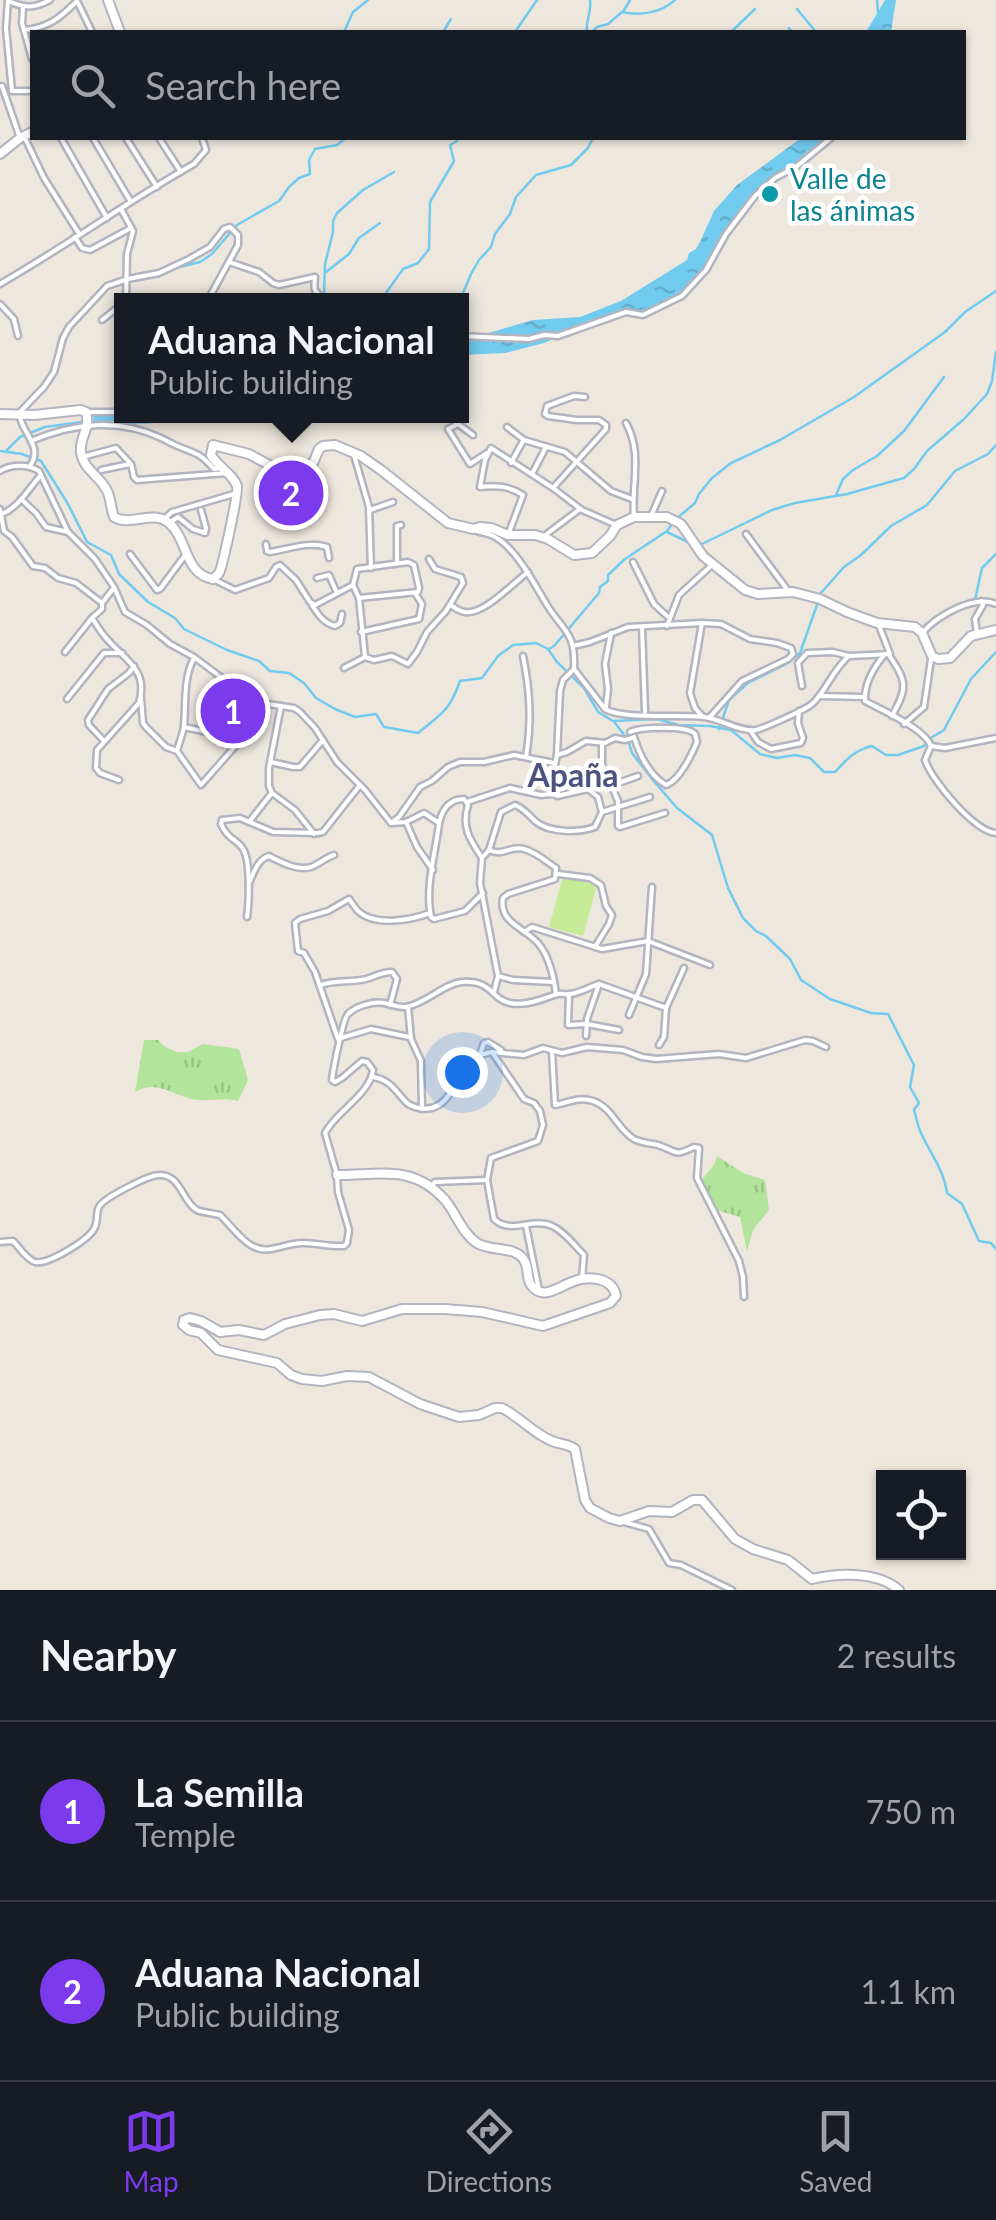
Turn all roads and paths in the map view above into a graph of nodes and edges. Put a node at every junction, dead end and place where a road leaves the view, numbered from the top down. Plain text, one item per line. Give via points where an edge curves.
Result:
1 (8, 0) edge
2 (50, 0) edge
3 (108, 0) edge
4 (77, 1) edge
5 (23, 8) junction
6 (119, 28) edge
7 (24, 30) junction
8 (91, 30) edge
9 (30, 51) edge
10 (1, 86) edge
11 (12, 90) junction
12 (30, 91) edge
13 (25, 136) edge
14 (62, 140) edge
15 (94, 140) edge
16 (127, 140) edge
17 (161, 140) edge
18 (204, 140) edge
19 (829, 140) edge
20 (0, 154) edge
21 (181, 172) junction
22 (157, 187) junction
23 (132, 203) junction
24 (121, 209) junction
25 (107, 218) junction
26 (131, 228) junction
27 (77, 236) junction
28 (230, 262) junction
29 (128, 278) junction
30 (0, 284) edge
31 (126, 293) edge
32 (212, 293) edge
33 (316, 293) edge
34 (0, 304) edge
35 (114, 311) edge
36 (102, 320) dead end
37 (18, 336) dead end
38 (469, 336) edge
39 (585, 396) dead end
40 (114, 413) edge
41 (0, 414) edge
42 (18, 414) junction
43 (88, 418) junction
44 (626, 423) dead end
45 (458, 424) joint
46 (507, 427) dead end
47 (473, 436) dead end
48 (30, 439) junction
49 (524, 440) junction
50 (546, 446) junction
51 (353, 452) junction
52 (488, 453) junction
53 (82, 457) junction
54 (33, 462) junction
55 (512, 463) junction
56 (576, 463) junction
57 (131, 464) junction
58 (1, 469) edge
59 (100, 470) dead end
60 (223, 470) junction
61 (532, 474) junction
62 (41, 475) junction
63 (554, 488) junction
64 (662, 491) dead end
65 (238, 493) junction
66 (21, 499) junction
67 (632, 499) junction
68 (393, 502) dead end
69 (580, 509) junction
70 (201, 510) dead end
71 (370, 510) junction
72 (1, 511) edge
73 (652, 516) junction
74 (634, 517) junction
75 (166, 521) junction
76 (402, 525) dead end
77 (618, 525) junction
78 (473, 529) junction
79 (68, 532) junction
80 (508, 534) junction
81 (746, 534) dead end
82 (542, 538) junction
83 (266, 544) dead end
84 (130, 554) dead end
85 (186, 554) junction
86 (329, 558) dead end
87 (429, 559) dead end
88 (633, 562) dead end
89 (397, 563) junction
90 (712, 564) junction
91 (371, 568) junction
92 (528, 572) junction
93 (212, 578) junction
94 (318, 578) dead end
95 (353, 585) junction
96 (114, 587) junction
97 (789, 592) junction
98 (415, 593) junction
99 (336, 594) junction
100 (358, 598) junction
101 (981, 601) junction
102 (102, 604) junction
103 (312, 604) junction
104 (996, 604) edge
105 (450, 605) junction
106 (342, 614) dead end
107 (92, 618) junction
108 (669, 618) junction
109 (702, 623) junction
110 (878, 624) junction
111 (667, 626) junction
112 (642, 627) junction
113 (995, 631) edge
114 (361, 632) junction
115 (611, 633) junction
116 (922, 633) junction
117 (977, 634) junction
118 (573, 646) junction
119 (66, 652) dead end
120 (122, 653) junction
121 (887, 655) junction
122 (523, 656) dead end
123 (850, 656) junction
124 (932, 656) junction
125 (194, 657) junction
126 (365, 657) junction
127 (134, 666) junction
128 (344, 668) dead end
129 (574, 669) junction
130 (802, 686) dead end
131 (238, 690) junction
132 (818, 696) junction
133 (864, 697) junction
134 (142, 698) junction
135 (67, 699) dead end
136 (268, 704) junction
137 (282, 706) junction
138 (604, 709) junction
139 (799, 711) junction
140 (645, 714) junction
141 (624, 715) junction
142 (892, 716) junction
143 (706, 717) junction
144 (904, 724) junction
145 (184, 727) junction
146 (750, 730) junction
147 (630, 737) junction
148 (996, 738) edge
149 (324, 740) junction
150 (104, 742) junction
151 (602, 743) junction
152 (931, 746) junction
153 (177, 750) junction
154 (557, 754) junction
155 (526, 757) junction
156 (270, 762) junction
157 (554, 763) junction
158 (638, 776) dead end
159 (120, 780) dead end
160 (360, 785) junction
161 (613, 785) junction
162 (272, 793) junction
163 (552, 794) junction
164 (650, 797) dead end
165 (466, 802) junction
166 (619, 806) junction
167 (602, 812) junction
168 (665, 813) dead end
169 (250, 822) junction
170 (406, 822) junction
171 (391, 823) junction
172 (439, 824) junction
173 (996, 833) edge
174 (314, 834) junction
175 (489, 850) junction
176 (334, 855) dead end
177 (482, 858) junction
178 (433, 870) junction
179 (557, 874) junction
180 (249, 883) junction
181 (652, 887) dead end
182 (482, 893) junction
183 (430, 912) junction
184 (248, 917) dead end
185 (524, 932) junction
186 (648, 941) junction
187 (595, 946) junction
188 (710, 965) dead end
189 (684, 968) dead end
190 (498, 976) junction
191 (554, 982) junction
192 (599, 984) junction
193 (319, 986) junction
194 (494, 992) junction
195 (556, 994) junction
196 (569, 994) junction
197 (636, 996) junction
198 (390, 1004) junction
199 (408, 1006) junction
200 (666, 1008) junction
201 (628, 1014) dead end
202 (586, 1024) junction
203 (619, 1030) dead end
204 (586, 1036) dead end
205 (411, 1037) junction
206 (340, 1041) junction
207 (660, 1045) dead end
208 (826, 1047) dead end
209 (552, 1051) junction
210 (492, 1052) junction
211 (502, 1053) junction
212 (480, 1054) junction
213 (373, 1077) junction
214 (422, 1109) junction
215 (338, 1175) junction
216 (487, 1180) junction
217 (430, 1186) junction
218 (526, 1226) junction
219 (0, 1242) edge
220 (582, 1279) junction
221 (539, 1291) junction
222 (744, 1298) dead end
223 (620, 1521) junction
224 (732, 1590) edge
225 (899, 1590) edge

1 - 5 street
1 - 11 street
2 - 5 street
3 - 6 street
4 - 7 street via 58,20
4 - 8 street
5 - 7 street
7 - 9 street
10 - 11 street
10 - 13 street
11 - 12 street
13 - 20 street
13 - 27 street
14 - 25 street
15 - 23 street
16 - 22 street
17 - 21 street
18 - 21 street via 202,157
19 - 38 street via 756,196 682,296 643,315 626,312 558,336
21 - 22 street
22 - 23 street
23 - 24 street
24 - 25 street
24 - 26 street
25 - 27 street
26 - 27 street via 90,250
26 - 29 street
27 - 30 street
28 - 29 street via 239,240 226,227 189,260
28 - 32 street
28 - 33 street via 273,284 315,277
29 - 31 street
29 - 42 street via 107,286 76,317 48,382
34 - 37 street
35 - 36 street
39 - 56 street via 545,410 548,416 606,425
40 - 43 street
41 - 42 street
42 - 43 street via 81,410
42 - 48 street
43 - 48 street
43 - 53 street
43 - 60 street via 194,450
44 - 67 street via 636,448
45 - 47 street
45 - 52 street via 448,431 470,464
46 - 49 street
48 - 54 street
49 - 50 street
49 - 55 street
50 - 56 street
50 - 61 street
51 - 60 street via 323,446 311,468 297,476 217,444 211,456
51 - 71 street
51 - 78 street via 448,523
52 - 55 street via 494,449
52 - 80 street via 480,487 505,486 524,495
53 - 57 street via 116,448
53 - 75 street via 106,488 116,519
54 - 58 street
54 - 62 street
55 - 61 street
56 - 63 street
56 - 67 street
57 - 59 street
57 - 60 street via 137,480 215,476
60 - 65 street
61 - 63 street
62 - 66 street
62 - 79 street
63 - 69 street
64 - 73 street
65 - 75 street via 172,512
65 - 93 street via 221,569
66 - 72 street
66 - 79 street via 46,527
67 - 74 street
68 - 71 street
69 - 77 street
69 - 82 street
70 - 75 street via 206,532 178,517
71 - 91 street
72 - 102 street via 4,530 33,566
73 - 74 street
73 - 90 street via 681,524
74 - 77 street
75 - 85 street
76 - 89 street
77 - 82 street via 583,556
78 - 80 street
78 - 92 street via 499,540
79 - 96 street
80 - 82 street
81 - 97 street
83 - 86 street via 270,552 326,546
84 - 85 street via 157,590
85 - 93 street via 198,572
87 - 105 street via 435,569 463,580
88 - 108 street via 654,604
89 - 91 street
89 - 98 street via 414,566
90 - 97 street via 751,592
90 - 108 street via 679,595
91 - 95 street via 356,569
92 - 105 street via 476,610
92 - 118 street
93 - 103 street via 235,590 269,578 280,565
94 - 99 street via 329,575
95 - 99 street
95 - 100 street
96 - 102 street
96 - 125 street via 125,612
97 - 110 street
98 - 100 street
98 - 114 street via 422,604 419,618
99 - 103 street
100 - 114 street
101 - 104 street
101 - 116 street via 936,619
101 - 117 street
102 - 107 street
103 - 106 street via 329,624 340,623
105 - 126 street via 408,664 392,656
107 - 119 street
107 - 120 street
108 - 111 street
109 - 111 street
109 - 143 street via 690,693
109 - 143 street via 793,651 742,681
110 - 116 street
110 - 121 street
111 - 112 street
112 - 115 street
112 - 140 street
113 - 117 street
114 - 126 street
115 - 118 street
115 - 138 street
116 - 124 street
117 - 124 street via 945,660
118 - 129 street
120 - 127 street
120 - 135 street via 104,654
121 - 123 street
121 - 133 street via 874,667
121 - 142 street via 904,686
122 - 155 street via 531,716
123 - 130 street via 808,654 798,663
123 - 132 street
124 - 144 street via 924,707
125 - 131 street
125 - 145 street
126 - 128 street
127 - 134 street
127 - 150 street via 88,720
129 - 138 street
129 - 154 street via 560,691
131 - 136 street
131 - 145 street via 212,733
132 - 133 street
132 - 139 street
133 - 142 street
134 - 150 street
134 - 153 street via 146,727
136 - 137 street
136 - 153 street via 202,785
137 - 149 street via 300,712
137 - 156 street
138 - 141 street
139 - 146 street
139 - 146 street via 801,743 771,750
140 - 141 street
140 - 143 street
141 - 147 street
142 - 144 street
143 - 146 street
144 - 152 street
145 - 153 street
147 - 147 street via 651,727 690,730 697,742 666,786
147 - 151 street
148 - 152 street
149 - 156 street via 300,767
149 - 160 street
150 - 159 street via 96,768
151 - 154 street
151 - 161 street via 602,764
152 - 173 street via 925,760 934,778 968,818
154 - 157 street
155 - 157 street
155 - 171 street via 448,767 420,787
156 - 162 street
157 - 163 street
158 - 161 street
160 - 171 street
160 - 174 street via 323,832
161 - 166 street
162 - 169 street
162 - 174 street
163 - 165 street via 510,788
163 - 167 street via 588,789
164 - 166 street
165 - 172 street via 460,798 444,808
165 - 177 street via 464,820
166 - 167 street
166 - 168 street via 620,827
167 - 175 street via 590,830 559,830 515,805 501,812
169 - 174 street via 267,832
169 - 180 street via 221,823 244,850
170 - 171 street
170 - 172 street via 424,812
170 - 178 street
172 - 178 street
175 - 177 street
175 - 179 street via 525,849
176 - 180 street via 300,868 265,856
177 - 182 street
178 - 183 street
179 - 185 street via 503,898 502,912
179 - 187 street via 590,878 602,887 612,915
180 - 184 street
181 - 186 street
182 - 183 street via 465,911 434,920
182 - 190 street
183 - 193 street via 376,920 348,899 298,920 298,951
185 - 187 street via 532,927
185 - 191 street via 540,944
186 - 187 street
186 - 188 street
186 - 197 street via 646,974
189 - 200 street
190 - 191 street
190 - 194 street
191 - 195 street
192 - 196 street
192 - 197 street
192 - 202 street
193 - 198 street via 392,972 397,979
193 - 206 street
194 - 195 street via 510,1003
194 - 199 street via 462,982
195 - 196 street
196 - 202 street via 568,1025
197 - 200 street
197 - 201 street
198 - 199 street
198 - 206 street via 350,1012
199 - 205 street
200 - 207 street
202 - 203 street
202 - 204 street
205 - 206 street via 371,1029
205 - 214 street via 421,1061
206 - 213 street via 332,1080 362,1061 372,1066
208 - 209 street via 806,1040 746,1058
209 - 211 street
209 - 222 street via 555,1105 580,1098 598,1102 633,1139 679,1154 699,1148 697,1178 740,1261
210 - 211 street
210 - 212 street
210 - 216 street via 540,1111 543,1124 538,1140 490,1158
211 - 212 street via 488,1042
212 - 214 street via 464,1060 441,1105
213 - 214 street
213 - 215 street via 326,1133
215 - 217 street via 408,1176
215 - 219 street via 349,1230 348,1243 340,1247 257,1249 220,1215 194,1207 161,1174 102,1203 87,1240 45,1262 31,1260 12,1241
216 - 217 street
216 - 218 street via 497,1222
217 - 221 street via 476,1243 526,1262 530,1284
218 - 220 street via 550,1225 581,1252
218 - 221 street
220 - 221 street
220 - 223 street via 609,1283 614,1300 544,1326 482,1312 411,1309 362,1321 320,1315 264,1335 220,1332 190,1318 183,1325 218,1350 277,1363 302,1379 369,1377 458,1417 502,1408 545,1438 572,1446 590,1508
223 - 224 street via 649,1530 669,1562
223 - 225 street via 702,1500 735,1539 788,1560 812,1579 877,1578

